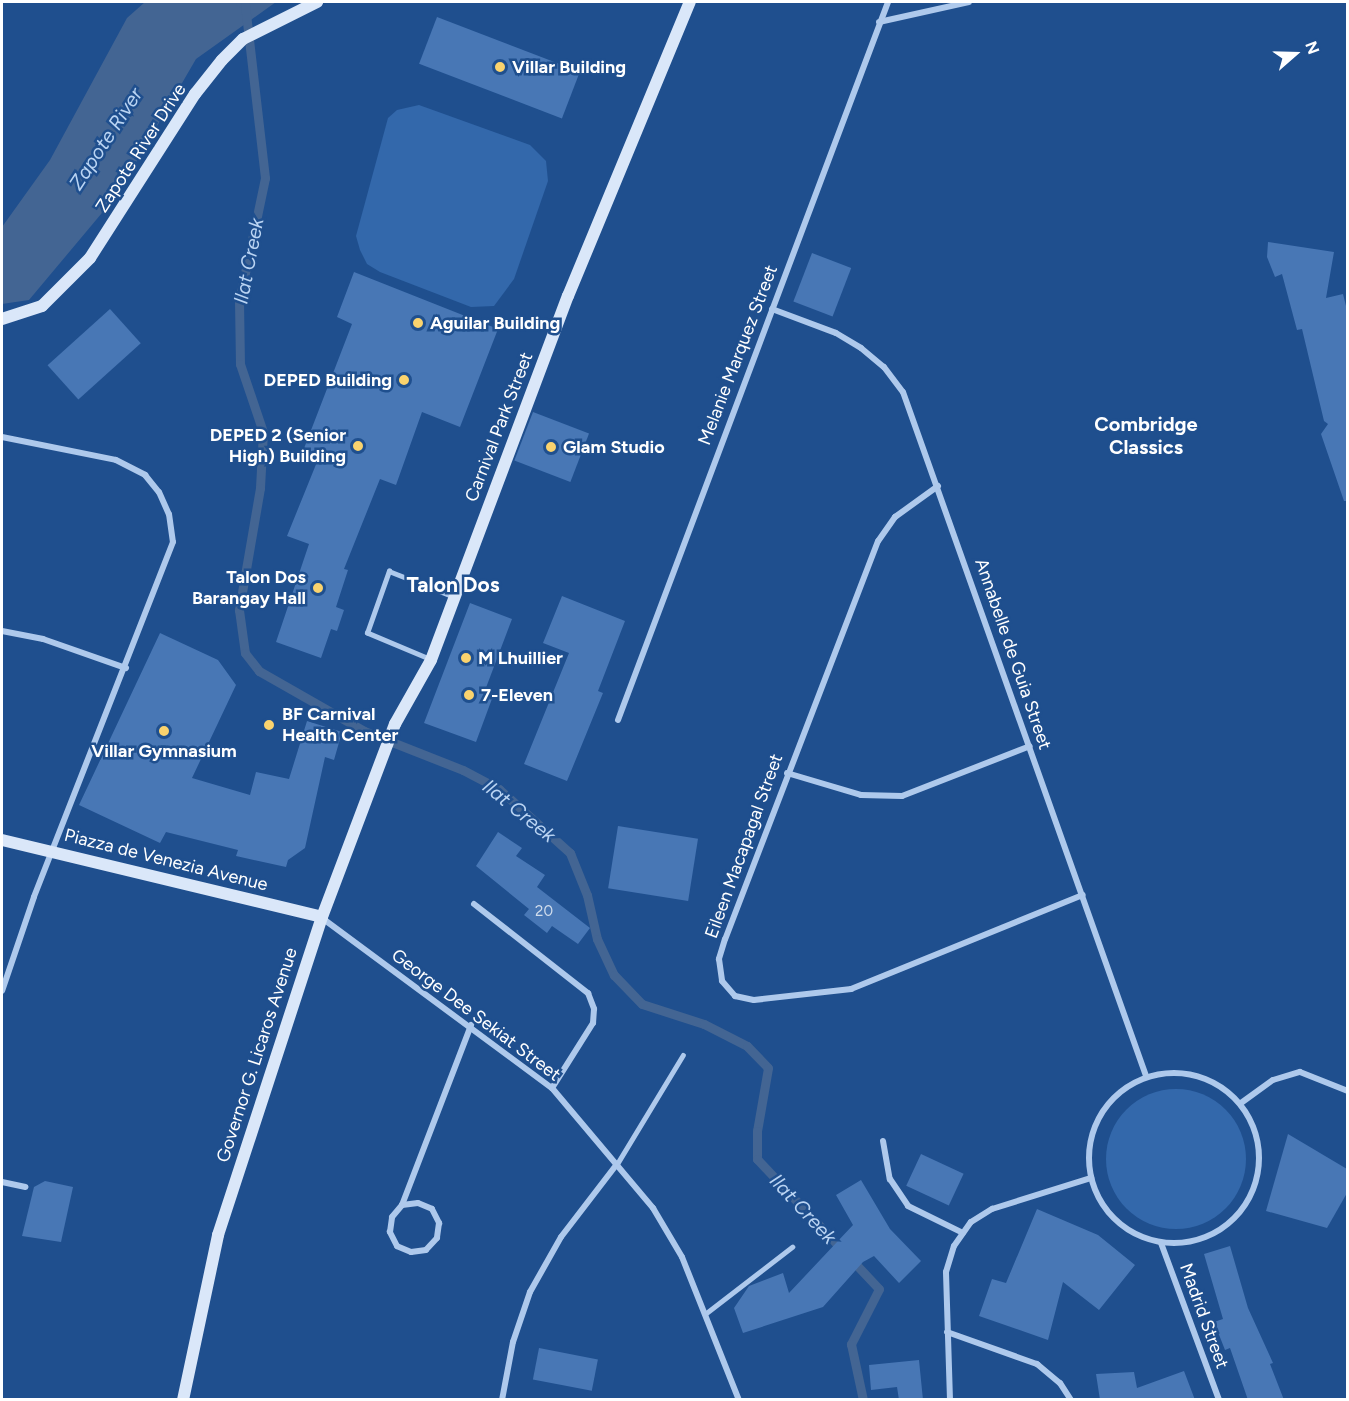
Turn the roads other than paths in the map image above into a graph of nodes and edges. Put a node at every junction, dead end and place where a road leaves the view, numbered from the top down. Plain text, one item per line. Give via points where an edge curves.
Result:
1 (317, 2) edge
2 (690, 2) edge
3 (888, 2) edge
4 (969, 2) edge
5 (879, 22) junction
6 (772, 309) junction
7 (2, 319) edge
8 (2, 437) edge
9 (938, 486) junction
10 (455, 597) junction
11 (2, 631) edge
12 (431, 660) junction
13 (126, 668) junction
14 (618, 720) dead end
15 (393, 730) joint
16 (1030, 746) junction
17 (787, 773) junction
18 (2, 840) edge
19 (52, 850) junction
20 (1083, 895) junction
21 (474, 904) dead end
22 (322, 917) junction
23 (2, 991) edge
24 (471, 1025) junction
25 (683, 1055) dead end
26 (1146, 1076) junction
27 (552, 1088) junction
28 (1347, 1091) edge
29 (1240, 1103) junction
30 (883, 1141) dead end
31 (617, 1164) junction
32 (1091, 1178) junction
33 (2, 1182) edge
34 (25, 1187) dead end
35 (402, 1205) junction
36 (963, 1233) junction
37 (1161, 1243) junction
38 (792, 1247) dead end
39 (705, 1314) junction
40 (947, 1332) junction
41 (183, 1400) edge
42 (502, 1400) edge
43 (739, 1400) edge
44 (950, 1400) edge
45 (1071, 1400) edge
46 (1219, 1400) edge

1 - 7 street, Zapote River Drive via 243,39 222,60 195,94 158,158 90,258 42,306
2 - 10 street, Carnival Park Street via 568,296
3 - 5 street, Melanie Marquez Street
4 - 5 street
5 - 6 street, Melanie Marquez Street
6 - 9 street, Annabelle de Guia Street via 836,333 884,367 903,392
6 - 14 street, Melanie Marquez Street
8 - 13 street via 116,460 145,475 159,492 169,514 173,542
9 - 16 street, Annabelle de Guia Street
9 - 17 street, Eileen Macapagal Street via 895,517 878,541
10 - 12 street, Carnival Park Street
10 - 12 lane via 388,571 367,633
11 - 13 street via 43,639
12 - 15 street, Carnival Park Street
13 - 19 street
15 - 22 street, Governor G. Licaros Avenue
16 - 17 street via 891,797 861,795
16 - 20 street, Annabelle de Guia Street
17 - 20 street, Eileen Macapagal Street via 719,959 722,981 735,996 754,1000 851,989
18 - 19 street, Piazza de Venezia Avenue
19 - 22 street, Piazza de Venezia Avenue
19 - 23 street
20 - 26 street, Annabelle de Guia Street
21 - 27 street via 570,975 588,993 594,1009 592,1023
22 - 24 street, George Dee Sekiat Street
22 - 41 street, Governor G. Licaros Avenue via 218,1235
24 - 27 street, George Dee Sekiat Street
24 - 35 street
25 - 31 lane
26 - 29 street via 1172,1072 1198,1075 1221,1086
26 - 32 street via 1119,1092 1099,1116 1089,1146
27 - 31 street, George Dee Sekiat Street
28 - 29 street via 1300,1072 1273,1080
29 - 37 street via 1255,1129 1260,1158 1255,1187 1241,1213 1218,1232 1200,1239
30 - 36 street via 890,1179 908,1206
31 - 39 street, George Dee Sekiat Street via 653,1208
31 - 42 street via 561,1237 530,1292 513,1342
32 - 36 street via 992,1209 971,1222
32 - 37 street via 1101,1202 1117,1221 1137,1235
33 - 34 street
35 - 35 street via 392,1217 390,1232 397,1246 411,1252 426,1250 437,1238 439,1223 432,1209 418,1203
36 - 40 street via 946,1272
37 - 46 street, Madrid Street
38 - 39 lane
39 - 43 street, George Dee Sekiat Street
40 - 44 street
40 - 45 street via 1037,1364 1060,1383

